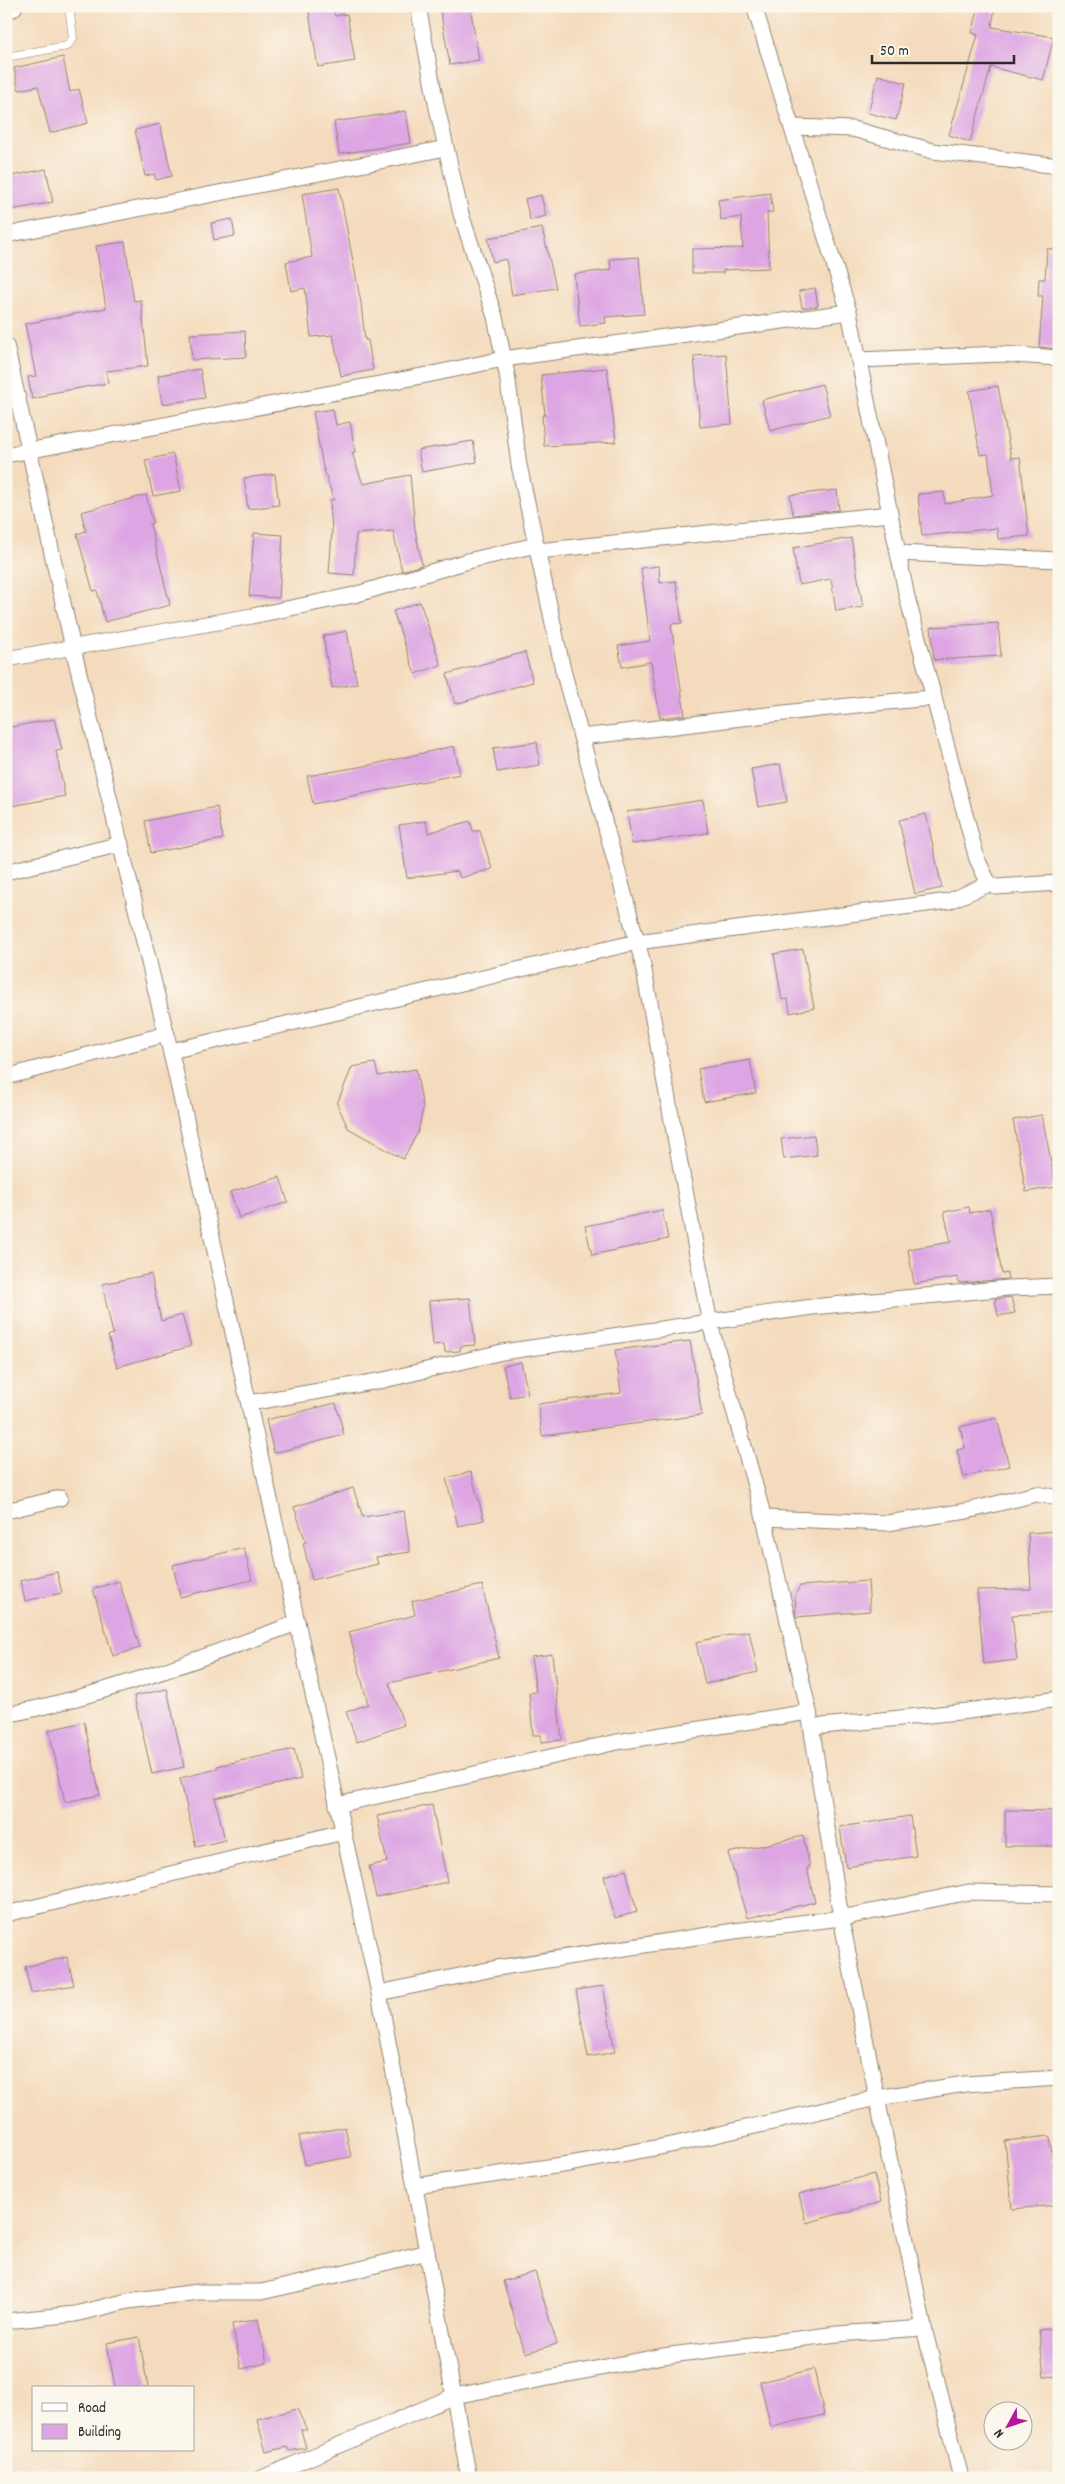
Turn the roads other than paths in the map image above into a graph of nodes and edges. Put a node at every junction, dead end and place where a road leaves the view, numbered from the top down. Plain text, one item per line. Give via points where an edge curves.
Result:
1 (11, 6) edge
2 (69, 6) edge
3 (418, 6) edge
4 (754, 6) edge
5 (6, 8) edge
6 (6, 57) edge
7 (792, 126) junction
8 (446, 148) junction
9 (1059, 166) edge
10 (6, 235) edge
11 (850, 312) junction
12 (6, 345) edge
13 (1059, 358) edge
14 (503, 359) junction
15 (859, 360) junction
16 (29, 450) junction
17 (6, 455) edge
18 (890, 514) junction
19 (537, 548) junction
20 (898, 553) junction
21 (1059, 560) edge
22 (73, 648) junction
23 (6, 659) edge
24 (934, 698) junction
25 (581, 737) junction
26 (120, 844) junction
27 (6, 872) edge
28 (1059, 883) edge
29 (989, 884) junction
30 (637, 942) junction
31 (167, 1034) junction
32 (171, 1051) junction
33 (6, 1077) edge
34 (1059, 1286) edge
35 (710, 1324) junction
36 (248, 1403) junction
37 (60, 1498) dead end
38 (1059, 1498) edge
39 (6, 1511) edge
40 (764, 1518) junction
41 (296, 1623) junction
42 (1059, 1699) edge
43 (809, 1712) junction
44 (6, 1715) edge
45 (812, 1728) junction
46 (337, 1805) junction
47 (343, 1832) junction
48 (1059, 1894) edge
49 (6, 1914) edge
50 (841, 1918) junction
51 (380, 1993) junction
52 (1059, 2078) edge
53 (877, 2098) junction
54 (415, 2186) junction
55 (428, 2252) junction
56 (6, 2321) edge
57 (924, 2328) junction
58 (454, 2396) junction
59 (262, 2478) edge
60 (469, 2478) edge
61 (961, 2478) edge

1 - 5 street
2 - 6 lane via 73,38 67,46
3 - 8 street
4 - 7 street
7 - 9 street via 853,128 933,151
7 - 11 street
8 - 10 street
8 - 14 street via 461,214 495,317
11 - 14 street
11 - 15 street
12 - 16 street
13 - 15 street via 1001,354
14 - 16 street
14 - 19 street via 519,465
15 - 18 street
16 - 17 street
16 - 22 street
18 - 19 street
18 - 20 street
19 - 22 street via 468,561 354,595
19 - 25 street
20 - 21 street
20 - 24 street
22 - 23 street
22 - 26 street
24 - 25 street via 840,705
24 - 29 street via 977,860
25 - 30 street
26 - 27 street
26 - 31 street
28 - 29 street via 996,887
29 - 30 street via 948,901
30 - 32 street
30 - 35 street
31 - 32 street
31 - 33 street
32 - 36 street
34 - 35 street via 812,1307
35 - 36 street via 502,1352 384,1380
35 - 40 street
36 - 41 street
37 - 39 street
38 - 40 street via 1036,1494 967,1512 887,1523
40 - 43 street
41 - 44 street via 60,1704
41 - 46 street
42 - 45 street
43 - 45 street
43 - 46 street via 617,1742
45 - 50 street
46 - 47 street
47 - 49 street
47 - 51 street
48 - 50 street via 969,1892
50 - 51 street via 734,1931 497,1968
50 - 53 street
51 - 54 street
52 - 53 street via 965,2084
53 - 54 street via 676,2144 569,2164
53 - 57 street
54 - 55 street
55 - 56 street via 261,2292 198,2292 128,2301 75,2314
55 - 58 street
57 - 58 street via 837,2334 663,2356
57 - 61 street
58 - 59 street
58 - 60 street

